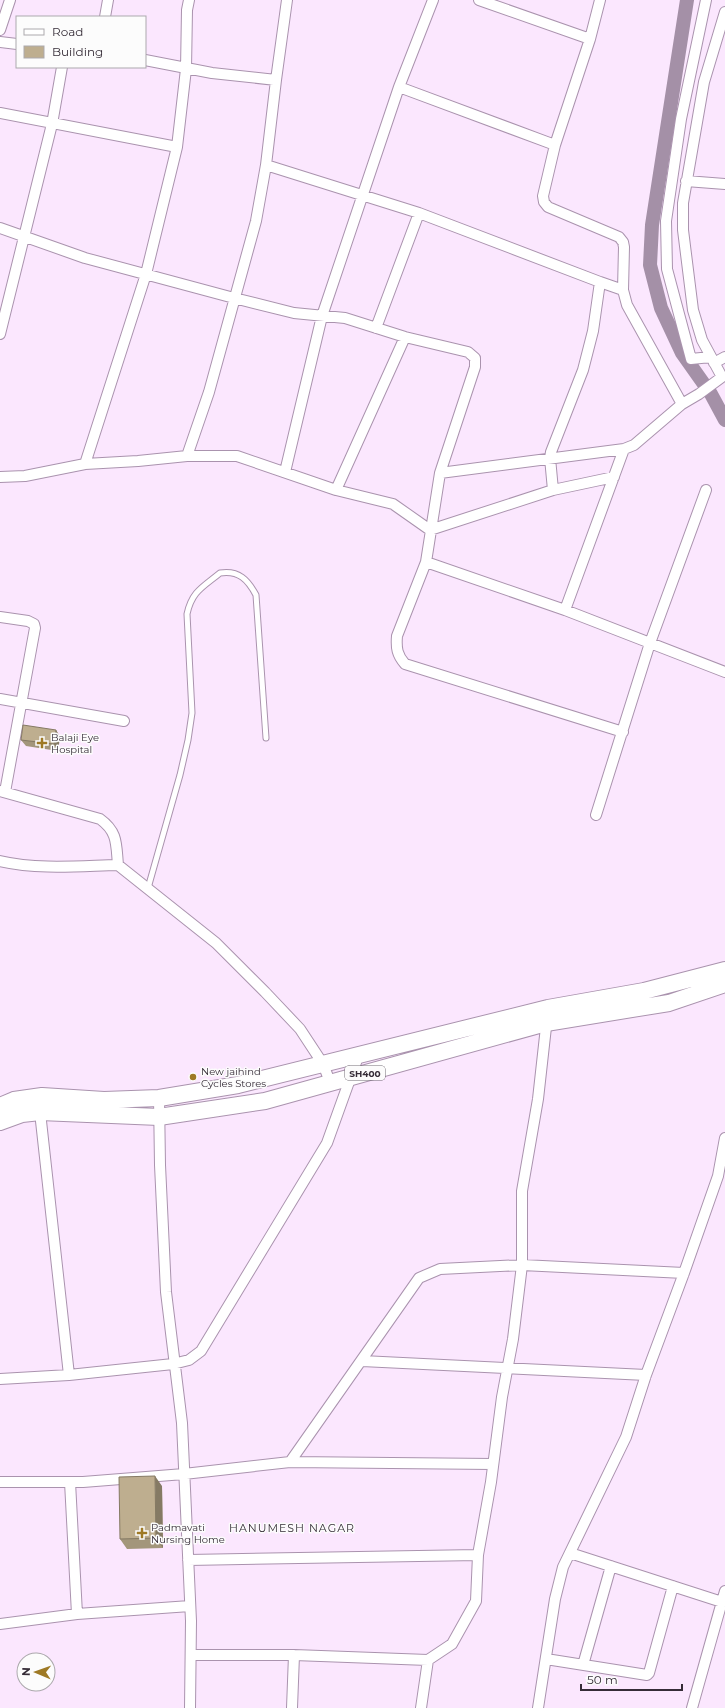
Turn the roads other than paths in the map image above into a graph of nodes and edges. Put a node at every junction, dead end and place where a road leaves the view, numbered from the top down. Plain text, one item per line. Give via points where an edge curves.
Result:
1 (10, 0) edge
2 (108, 0) edge
3 (189, 0) edge
4 (287, 0) edge
5 (433, 0) edge
6 (479, 0) edge
7 (600, 0) edge
8 (706, 0) edge
9 (725, 12) edge
10 (105, 16) edge
11 (0, 30) edge
12 (590, 39) junction
13 (0, 42) edge
14 (16, 44) edge
15 (146, 60) edge
16 (62, 68) edge
17 (186, 69) junction
18 (276, 80) junction
19 (399, 87) junction
20 (0, 113) edge
21 (52, 124) junction
22 (555, 145) junction
23 (177, 147) junction
24 (266, 165) junction
25 (686, 181) junction
26 (725, 184) edge
27 (363, 195) junction
28 (419, 213) junction
29 (0, 228) edge
30 (24, 235) junction
31 (146, 274) junction
32 (600, 282) junction
33 (624, 290) junction
34 (234, 298) junction
35 (322, 316) junction
36 (376, 328) junction
37 (0, 334) edge
38 (405, 337) junction
39 (725, 357) edge
40 (713, 360) junction
41 (722, 378) edge
42 (682, 404) junction
43 (624, 449) junction
44 (187, 456) junction
45 (550, 458) junction
46 (85, 464) junction
47 (285, 472) junction
48 (440, 473) junction
49 (0, 477) edge
50 (614, 477) junction
51 (336, 490) junction
52 (553, 490) junction
53 (706, 490) dead end
54 (430, 530) junction
55 (426, 562) junction
56 (565, 610) junction
57 (0, 617) edge
58 (650, 643) junction
59 (725, 672) edge
60 (0, 699) edge
61 (21, 703) junction
62 (124, 721) dead end
63 (622, 732) junction
64 (266, 738) dead end
65 (2, 792) edge
66 (596, 815) dead end
67 (0, 861) edge
68 (118, 865) junction
69 (148, 888) junction
70 (725, 970) edge
71 (725, 984) edge
72 (547, 1015) junction
73 (359, 1054) junction
74 (323, 1064) junction
75 (352, 1076) junction
76 (330, 1082) junction
77 (159, 1098) junction
78 (0, 1106) edge
79 (40, 1112) junction
80 (159, 1117) junction
81 (0, 1122) edge
82 (725, 1138) edge
83 (721, 1177) edge
84 (522, 1265) junction
85 (684, 1273) junction
86 (362, 1361) junction
87 (174, 1364) junction
88 (507, 1369) junction
89 (69, 1375) junction
90 (646, 1375) junction
91 (0, 1379) edge
92 (290, 1462) junction
93 (493, 1464) junction
94 (184, 1474) junction
95 (0, 1482) edge
96 (70, 1482) junction
97 (570, 1553) junction
98 (478, 1555) junction
99 (188, 1560) junction
100 (610, 1566) junction
101 (673, 1586) junction
102 (725, 1591) edge
103 (722, 1602) junction
104 (190, 1606) junction
105 (77, 1614) junction
106 (0, 1624) edge
107 (191, 1655) junction
108 (294, 1655) junction
109 (546, 1659) junction
110 (428, 1660) junction
111 (584, 1665) junction
112 (190, 1708) edge
113 (292, 1708) edge
114 (421, 1708) edge
115 (538, 1708) edge
116 (692, 1708) edge

1 - 11 street
2 - 10 street
3 - 17 street
4 - 18 street
5 - 19 street
6 - 12 street
7 - 12 street
8 - 40 street via 681,120 666,221 667,269 691,358
9 - 25 street via 704,82
12 - 22 street
13 - 14 street
15 - 17 street
16 - 21 street
17 - 18 street
17 - 23 street
18 - 24 street
19 - 22 street
19 - 27 street
20 - 21 street
21 - 23 street
21 - 30 street
22 - 33 street via 543,196 544,202 548,207 619,237 624,247
23 - 31 street
24 - 27 street
24 - 34 street via 256,221
25 - 26 street
25 - 40 street via 683,230 693,310 702,340
27 - 28 street
27 - 35 street
28 - 32 street
28 - 36 street
29 - 30 street
30 - 31 street via 85,258
30 - 37 street
31 - 34 street
31 - 46 street
32 - 33 street
32 - 45 street via 593,331 583,370
33 - 42 street via 627,305
34 - 35 street via 294,313
34 - 44 street
35 - 36 street via 345,318
35 - 47 street
36 - 38 street
38 - 48 street via 468,352 475,358 475,367
38 - 51 street
39 - 40 street
40 - 41 street
41 - 42 street
42 - 43 street via 634,445
43 - 45 street
43 - 50 street
44 - 46 street
44 - 47 street via 237,456
45 - 48 street
45 - 52 street
46 - 49 street via 25,476
47 - 51 street
48 - 54 street
50 - 52 street
50 - 56 street
51 - 54 street via 393,504
52 - 54 street
53 - 58 street
54 - 55 street
55 - 56 street
55 - 63 street via 398,636 396,647 399,658 405,664
56 - 58 street
57 - 61 street via 28,621 34,624 35,628
58 - 59 street
58 - 63 street
60 - 61 street
61 - 62 street
61 - 65 street
63 - 66 street
64 - 69 lane via 256,595 250,583 238,574 220,573 194,594 187,614 192,712 180,775
65 - 68 street via 100,819 116,837
67 - 68 street via 40,867
68 - 69 street
69 - 74 street via 216,943 248,975 300,1029
70 - 72 main road, SH400
71 - 72 main road, SH400 via 669,1003
72 - 73 main road, SH400
72 - 75 main road, SH400
72 - 84 street via 538,1099 522,1191
73 - 74 main road, SH400
73 - 75 street
74 - 76 street
74 - 77 main road, SH400 via 238,1085
75 - 76 main road, SH400
75 - 87 street via 327,1143 201,1351 188,1360
76 - 80 main road, SH400 via 265,1101
77 - 78 main road, SH400 via 104,1100 42,1096 14,1100
77 - 80 street
79 - 80 main road, SH400
79 - 81 main road, SH400 via 22,1114
79 - 89 street
80 - 87 street via 166,1292
82 - 83 street
83 - 85 street
84 - 85 street
84 - 86 street via 440,1269 419,1278
84 - 88 street
85 - 90 street
86 - 88 street
86 - 92 street
87 - 89 street
87 - 94 street via 182,1423
88 - 90 street
88 - 93 street
89 - 91 street
90 - 97 street via 626,1437
92 - 93 street
92 - 94 street
93 - 98 street
94 - 96 street
94 - 99 street
95 - 96 street
96 - 105 street
97 - 100 street
97 - 109 street via 558,1584
98 - 99 street
98 - 110 street via 476,1601 452,1644
99 - 104 street
100 - 101 street
100 - 111 street
101 - 103 street
101 - 111 street via 647,1675
102 - 103 street
103 - 116 street
104 - 105 street
104 - 107 street
105 - 106 street
107 - 108 street
107 - 112 street
108 - 110 street
108 - 113 street
109 - 111 street
109 - 115 street
110 - 114 street

